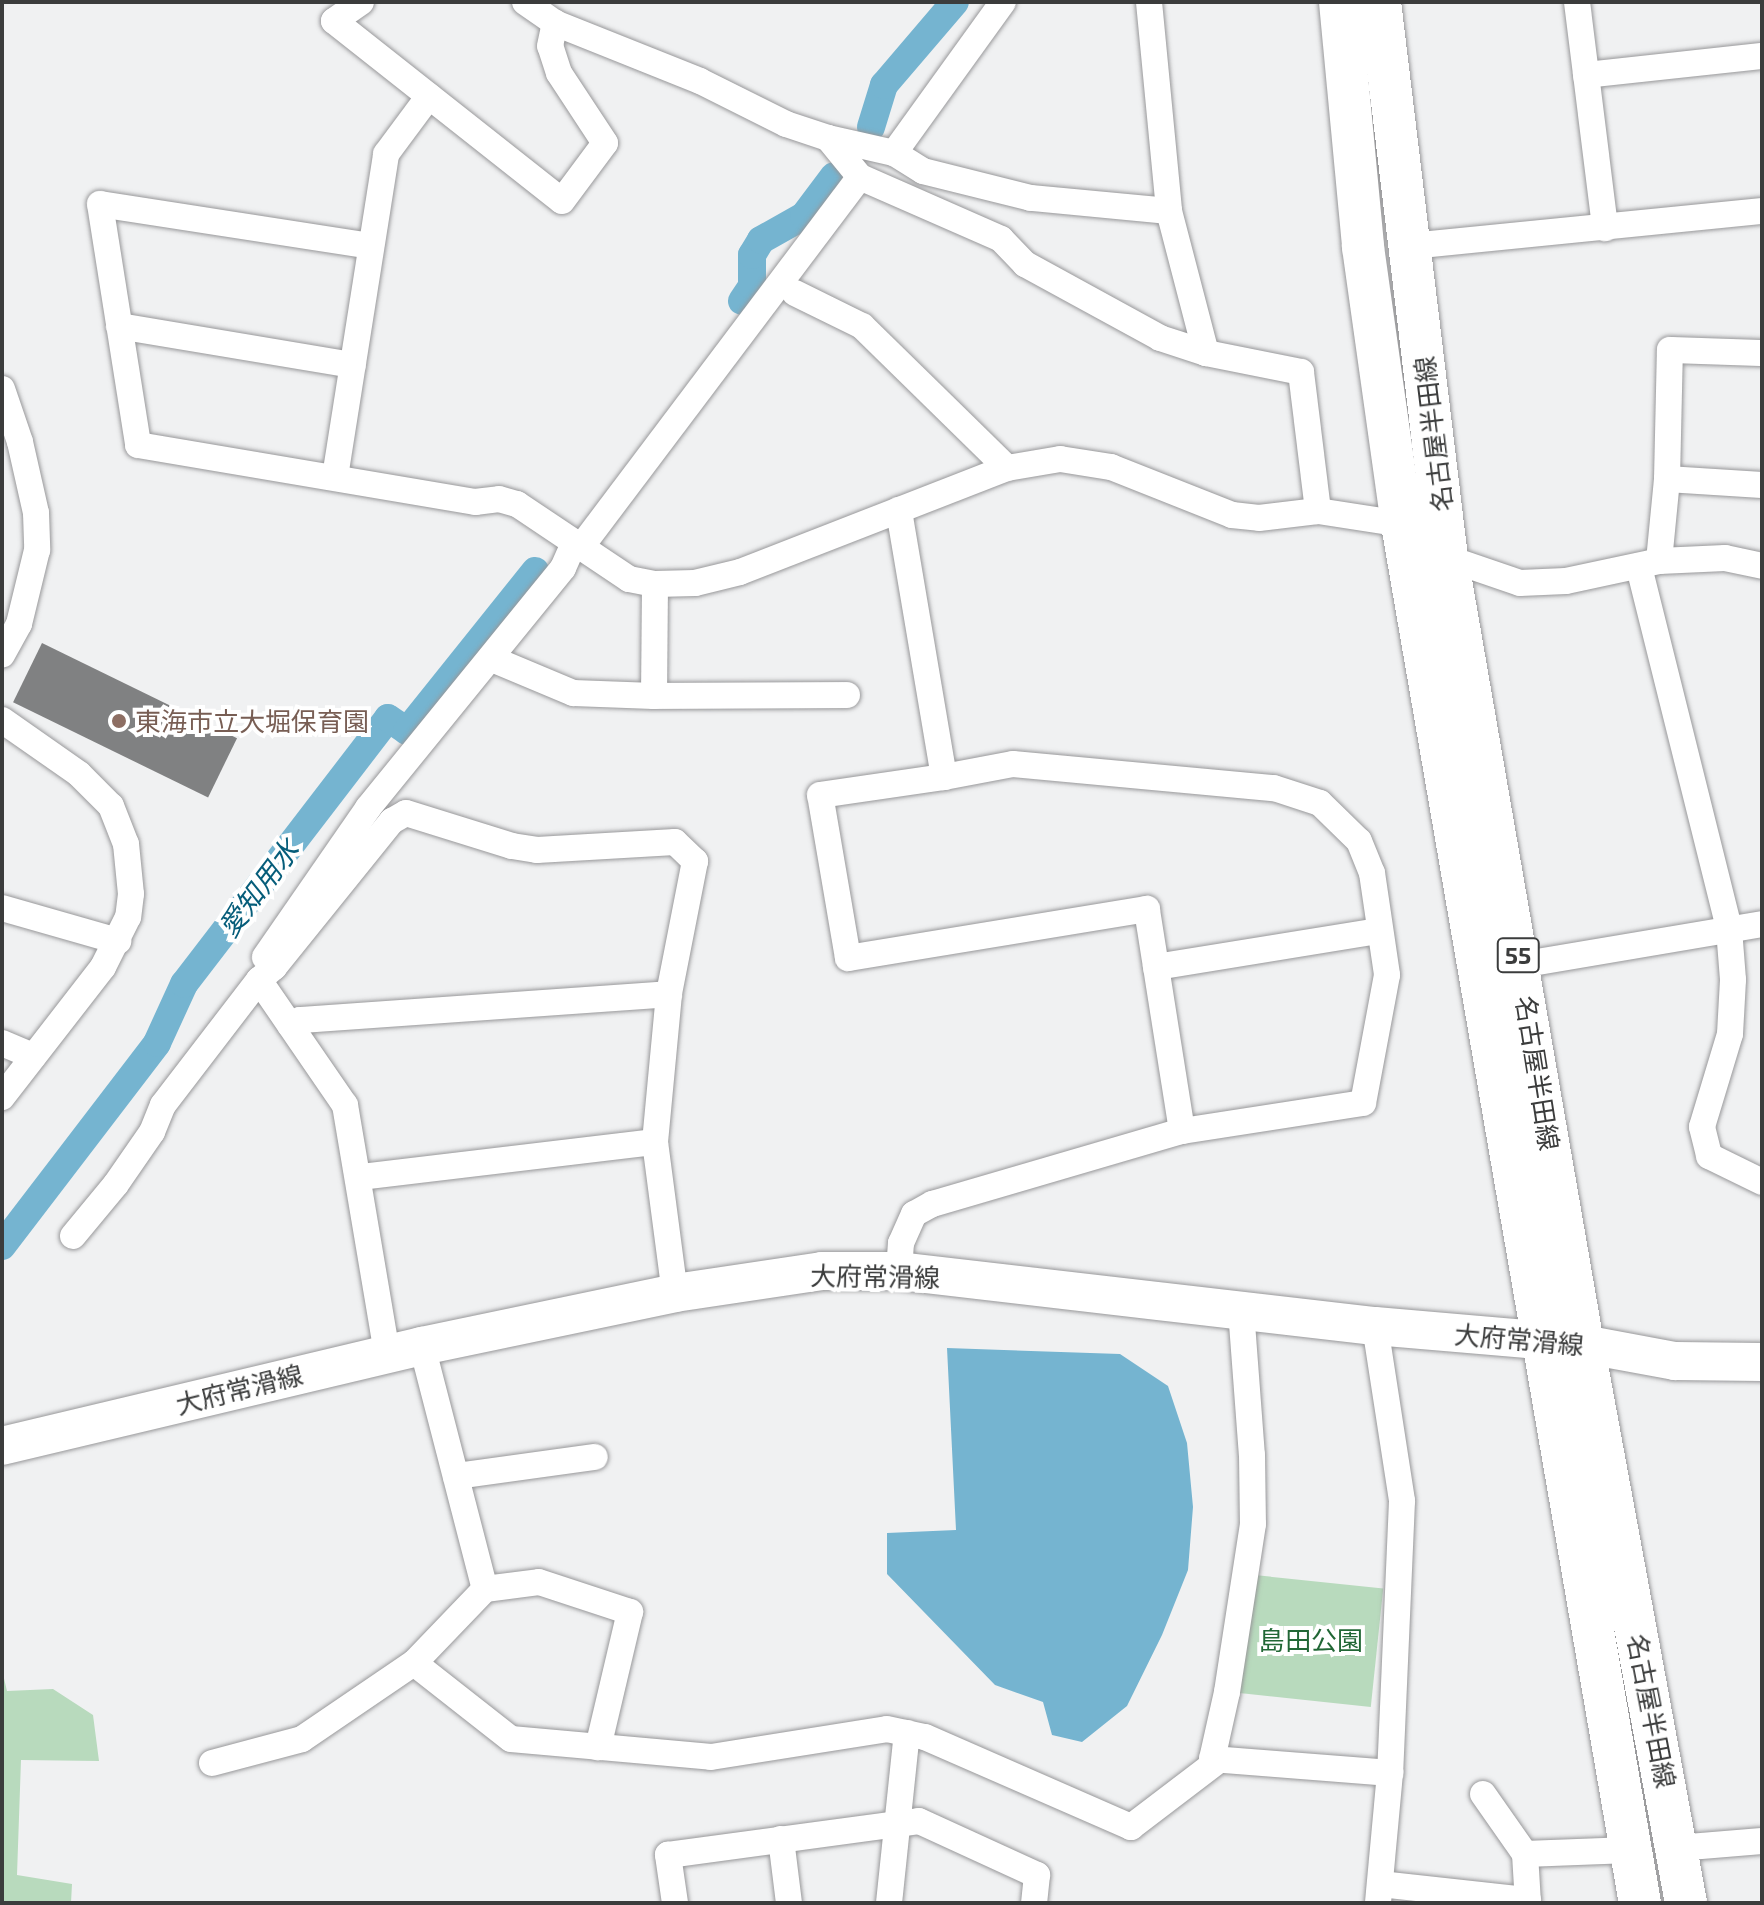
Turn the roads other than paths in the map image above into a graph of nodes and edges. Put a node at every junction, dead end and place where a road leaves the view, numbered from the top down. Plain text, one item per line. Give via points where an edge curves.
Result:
1 (361, 2) edge
2 (525, 2) edge
3 (1003, 2) edge
4 (1149, 2) edge
5 (1340, 2) edge
6 (1380, 2) edge
7 (1577, 2) edge
8 (555, 23) junction
9 (1762, 56) edge
10 (1586, 75) junction
11 (429, 96) junction
12 (828, 138) junction
13 (894, 153) junction
14 (860, 177) junction
15 (1169, 211) junction
16 (1762, 211) edge
17 (1605, 228) junction
18 (371, 246) junction
19 (1411, 246) junction
20 (795, 293) dead end
21 (119, 326) junction
22 (1206, 353) junction
23 (1762, 353) edge
24 (353, 365) junction
25 (2, 389) edge
26 (1007, 468) junction
27 (335, 477) junction
28 (1667, 479) junction
29 (1762, 485) edge
30 (899, 510) junction
31 (1318, 511) junction
32 (1402, 524) junction
33 (577, 545) junction
34 (1447, 558) junction
35 (1649, 564) junction
36 (1762, 566) edge
37 (655, 584) junction
38 (2, 655) edge
39 (492, 659) junction
40 (847, 695) dead end
41 (654, 696) junction
42 (2, 720) edge
43 (944, 777) junction
44 (2, 908) edge
45 (1762, 924) edge
46 (1729, 929) junction
47 (1379, 931) junction
48 (118, 941) junction
49 (1520, 965) junction
50 (1156, 967) junction
51 (266, 974) junction
52 (669, 994) junction
53 (290, 1025) junction
54 (2, 1043) edge
55 (33, 1056) junction
56 (2, 1097) edge
57 (1182, 1131) junction
58 (655, 1142) junction
59 (360, 1177) junction
60 (1762, 1182) edge
61 (73, 1236) dead end
62 (899, 1271) junction
63 (675, 1293) junction
64 (1241, 1310) junction
65 (1375, 1326) junction
66 (1542, 1340) junction
67 (1583, 1344) junction
68 (404, 1350) junction
69 (1762, 1362) edge
70 (2, 1446) edge
71 (595, 1457) dead end
72 (456, 1476) junction
73 (485, 1589) junction
74 (414, 1663) junction
75 (907, 1733) junction
76 (598, 1747) junction
77 (1219, 1760) junction
78 (212, 1763) dead end
79 (1390, 1773) junction
80 (1483, 1794) dead end
81 (897, 1822) junction
82 (781, 1839) junction
83 (1762, 1841) edge
84 (1677, 1848) junction
85 (1630, 1850) junction
86 (1525, 1854) junction
87 (1379, 1893) edge
88 (1528, 1902) edge
89 (675, 1903) edge
90 (789, 1903) edge
91 (889, 1903) edge
92 (1034, 1903) edge
93 (1640, 1903) edge
94 (1686, 1903) edge

1 - 11 street via 334,21
2 - 8 street
3 - 13 street
4 - 15 street
5 - 32 main road, 名古屋半田線 / 55 via 1363,247
6 - 19 main road, 名古屋半田線 / 55
7 - 10 street
8 - 11 street via 550,46 559,73 605,143 562,201
8 - 12 street
9 - 10 street
10 - 17 street
11 - 18 street via 386,154
12 - 13 street
12 - 14 street
13 - 15 street via 923,171 1031,198
14 - 22 street via 1001,239 1025,264 1160,338
14 - 33 street
15 - 22 street
16 - 17 street
17 - 19 street
18 - 21 street via 100,204
18 - 24 street
19 - 34 main road, 名古屋半田線 / 55
20 - 26 street via 862,326
21 - 24 street
21 - 27 street via 138,445
22 - 31 street via 1301,372
23 - 28 street via 1670,350
24 - 27 street
25 - 38 street via 36,513 37,550 19,624
26 - 30 street
26 - 31 street via 1060,459 1085,461 1232,515 1259,518
27 - 33 street via 475,502 499,499 517,504
28 - 29 street
28 - 35 street
30 - 37 street via 740,572 695,583
30 - 43 street
31 - 32 street
32 - 34 street
32 - 66 main road, 名古屋半田線 / 55
33 - 37 street via 629,579
33 - 39 street
34 - 35 street via 1520,583 1566,581
34 - 49 main road, 名古屋半田線 / 55
35 - 36 street via 1725,558
35 - 46 street
37 - 41 street
39 - 41 street via 573,693
39 - 51 street via 368,808 265,957
40 - 41 street
42 - 48 street via 79,774 118,819 131,894
43 - 47 street via 1013,764 1042,765 1302,794 1336,815 1359,841 1372,873
43 - 50 street via 820,795 848,958 1147,909
44 - 48 street
45 - 46 street
46 - 49 street
46 - 60 street via 1730,1034 1702,1127 1709,1156
47 - 50 street
47 - 57 street via 1386,984 1363,1103
48 - 55 street
49 - 67 main road, 名古屋半田線 / 55
50 - 57 street
51 - 52 street via 392,821 406,813 537,850 675,842 695,861
51 - 53 street
51 - 61 street via 163,1105 152,1132
52 - 53 street via 300,1020
52 - 58 street
53 - 59 street via 345,1105
54 - 55 street
55 - 56 street
57 - 62 street via 932,1204 914,1214 901,1243
58 - 59 street
58 - 63 street
59 - 68 street
62 - 63 main road, 大府常滑線 via 822,1271
62 - 64 main road, 大府常滑線
63 - 68 main road, 大府常滑線
64 - 65 main road, 大府常滑線
64 - 77 street via 1253,1524 1212,1759
65 - 66 main road, 大府常滑線
65 - 79 street via 1402,1501
66 - 67 main road, 大府常滑線
66 - 85 main road, 名古屋半田線 / 55
67 - 69 main road, 大府常滑線 via 1675,1361
67 - 84 main road, 名古屋半田線 / 55
68 - 70 main road, 大府常滑線
68 - 72 street
71 - 72 street
72 - 73 street
73 - 74 street
73 - 76 street via 539,1582 630,1612
74 - 76 street via 511,1739
74 - 78 street via 302,1739
75 - 76 street via 887,1729 711,1757
75 - 77 street via 1131,1827
75 - 81 street
77 - 79 street
79 - 87 street
80 - 86 street
81 - 82 street
81 - 91 street
81 - 92 street via 919,1821 1037,1875
82 - 89 street via 668,1855
82 - 90 street
83 - 84 street
84 - 94 main road, 名古屋半田線 / 55
85 - 86 street
85 - 93 main road, 名古屋半田線 / 55
86 - 88 street
87 - 88 street

